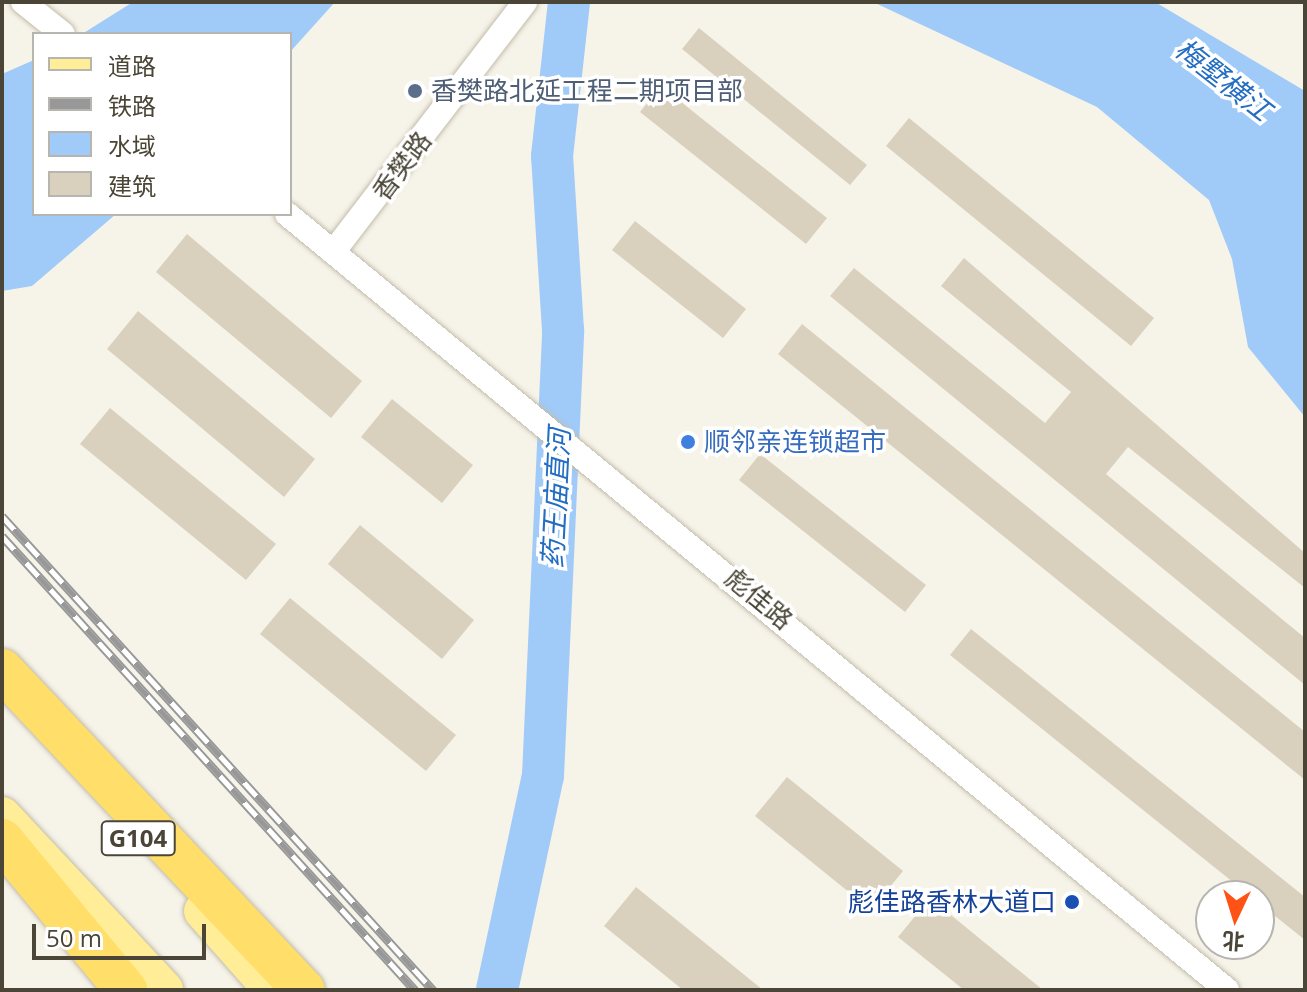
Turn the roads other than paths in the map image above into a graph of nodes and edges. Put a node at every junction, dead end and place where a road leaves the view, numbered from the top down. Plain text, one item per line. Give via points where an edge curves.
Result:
1 (525, 2) edge
2 (29, 7) edge
3 (60, 32) edge
4 (290, 216) edge
5 (334, 251) junction
6 (2, 670) edge
7 (2, 688) edge
8 (2, 816) edge
9 (2, 840) edge
10 (126, 990) edge
11 (164, 990) edge
12 (273, 990) edge
13 (304, 990) edge
14 (1227, 990) edge

1 - 5 street, 香樊路
2 - 3 street
4 - 5 street, 彪佳路
5 - 14 street, 彪佳路 via 535,412
6 - 13 highway
7 - 12 main road, G104
8 - 11 main road
9 - 10 highway

